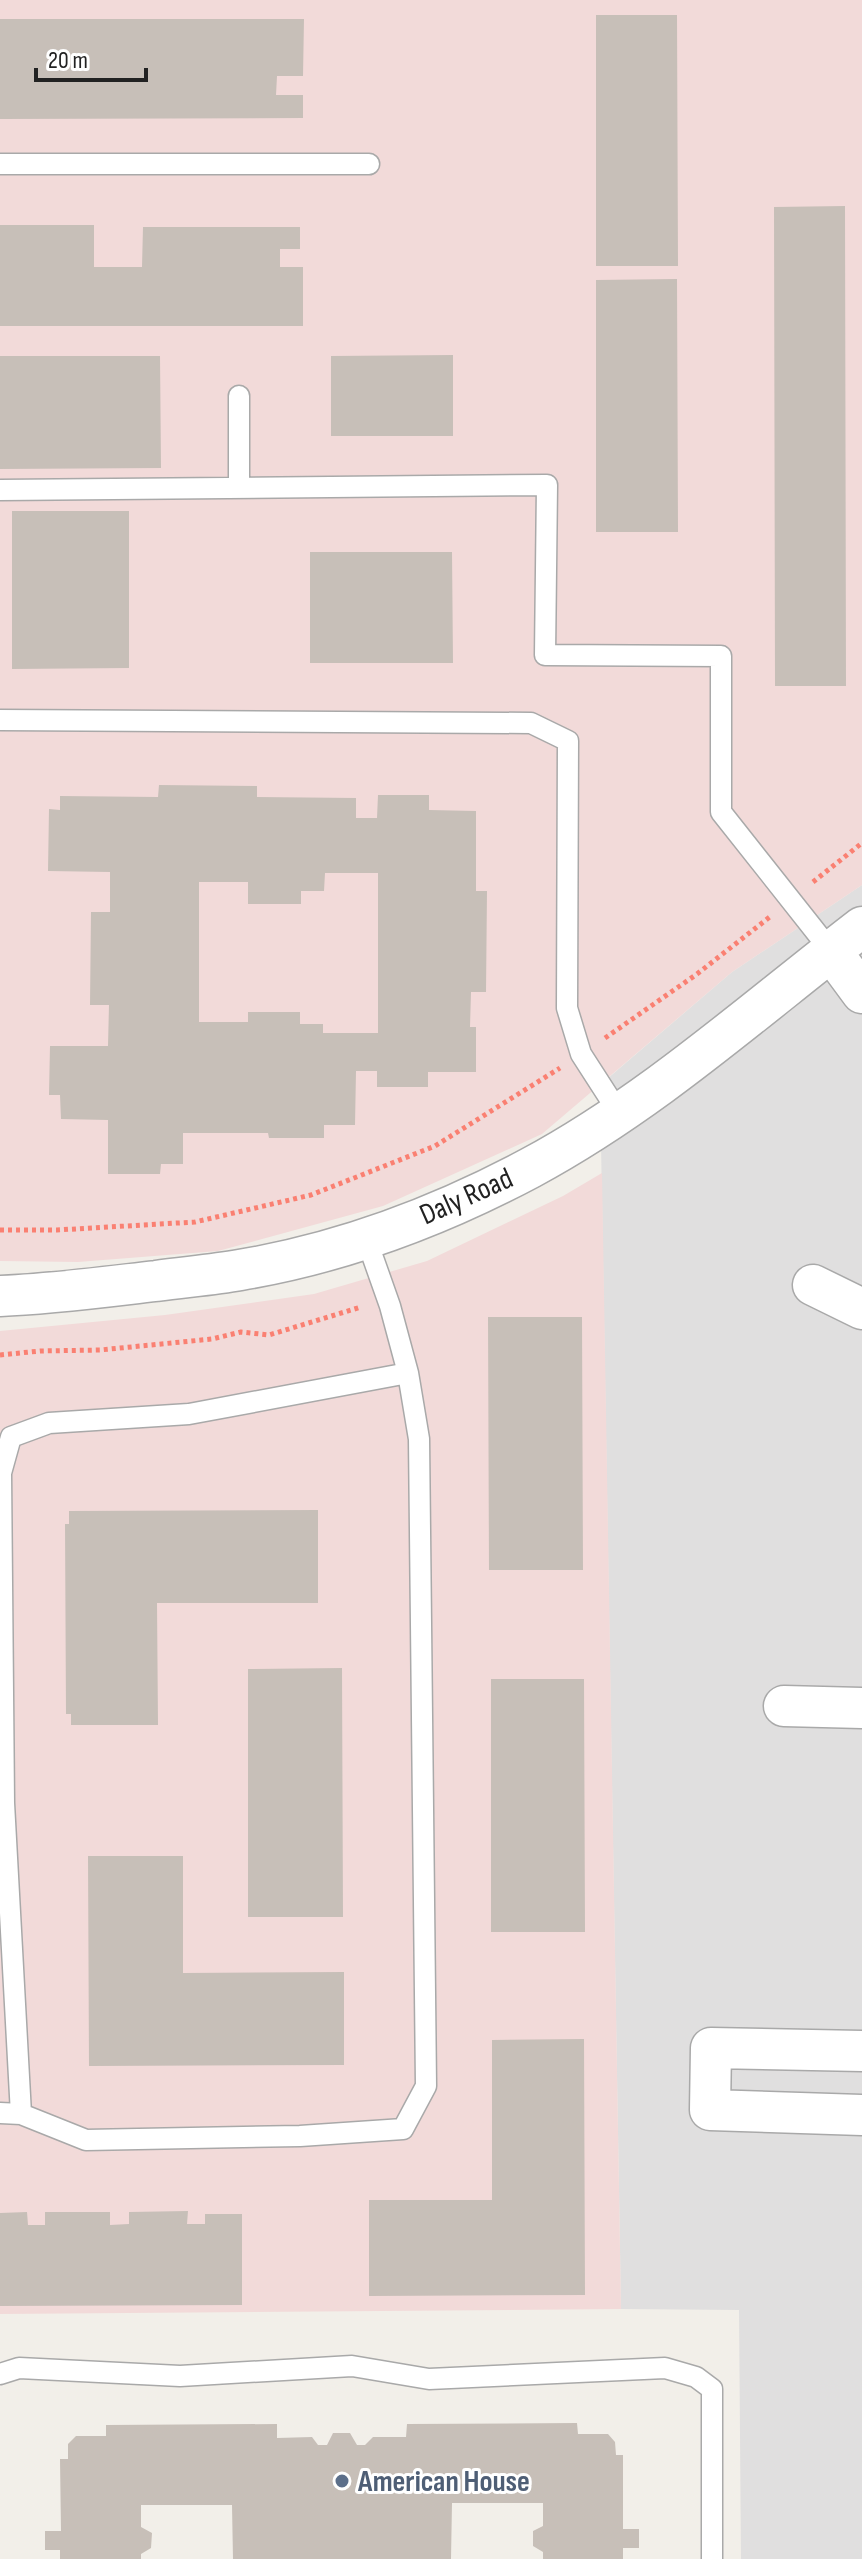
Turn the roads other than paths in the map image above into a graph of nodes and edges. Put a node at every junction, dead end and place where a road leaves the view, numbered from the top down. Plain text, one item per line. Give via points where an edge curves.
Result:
1 (0, 164) edge
2 (369, 164) dead end
3 (239, 396) dead end
4 (239, 488) junction
5 (0, 490) edge
6 (0, 720) edge
7 (846, 939) edge
8 (862, 993) edge
9 (619, 1113) junction
10 (366, 1238) junction
11 (813, 1285) dead end
12 (0, 1296) edge
13 (862, 1309) edge
14 (408, 1373) junction
15 (784, 1706) dead end
16 (862, 1708) edge
17 (862, 2051) edge
18 (0, 2113) edge
19 (21, 2114) junction
20 (862, 2115) edge
21 (0, 2374) edge
22 (712, 2559) edge

1 - 2 lane
3 - 4 lane
4 - 5 lane
4 - 7 lane via 547,485 545,655 721,656 721,812 791,900
6 - 9 lane via 531,723 568,741 567,1008 581,1054
7 - 8 street
7 - 9 street, Daly Road via 678,1073
9 - 10 street, Daly Road via 531,1167
10 - 12 street, Daly Road via 240,1270
10 - 14 lane
11 - 13 street
14 - 19 lane via 189,1414 49,1423 11,1437 1,1473 4,1803
14 - 19 lane via 419,1439 426,2086 403,2129 86,2140
15 - 16 street
17 - 20 street via 711,2048 710,2110
18 - 19 lane
21 - 22 lane via 19,2368 180,2376 352,2366 429,2379 665,2368 696,2377 712,2389

